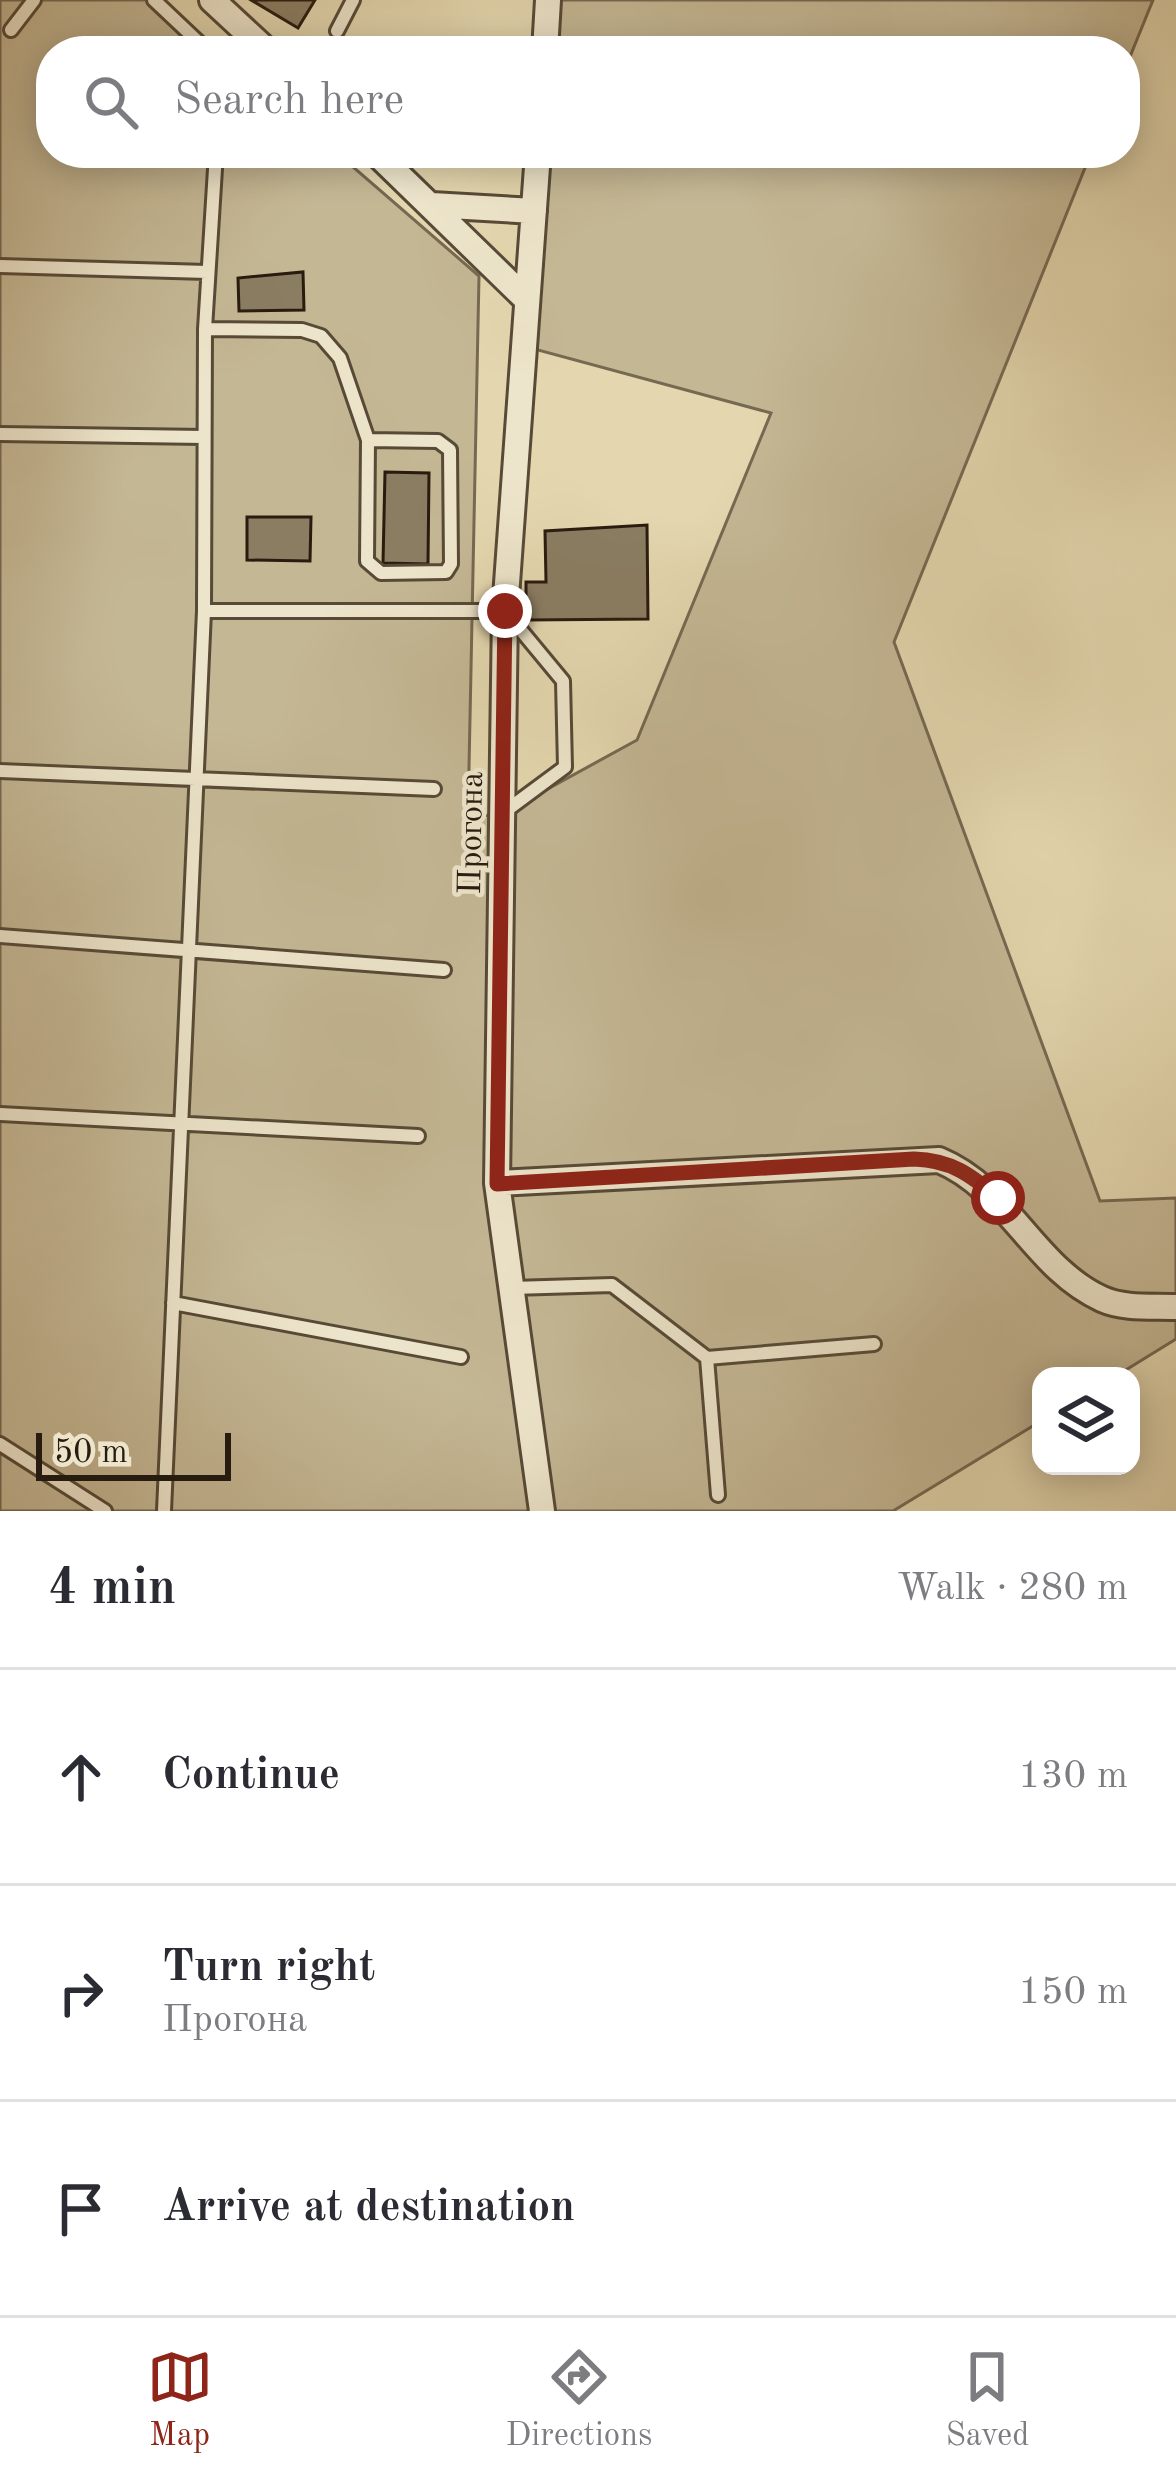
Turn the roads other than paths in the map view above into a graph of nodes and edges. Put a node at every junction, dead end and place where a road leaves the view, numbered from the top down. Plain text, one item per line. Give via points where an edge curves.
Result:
1 (34, 0) edge
2 (154, 0) edge
3 (212, 0) edge
4 (353, 0) edge
5 (548, 0) edge
6 (11, 30) dead end
7 (337, 32) dead end
8 (192, 36) edge
9 (251, 36) edge
10 (546, 36) edge
11 (215, 168) edge
12 (392, 168) edge
13 (537, 168) edge
14 (432, 206) junction
15 (534, 211) junction
16 (0, 266) edge
17 (207, 272) junction
18 (526, 299) junction
19 (205, 329) junction
20 (0, 434) edge
21 (204, 437) junction
22 (368, 440) junction
23 (204, 611) junction
24 (505, 611) junction
25 (0, 771) edge
26 (194, 778) junction
27 (434, 789) dead end
28 (502, 814) junction
29 (0, 936) edge
30 (187, 947) junction
31 (444, 970) dead end
32 (0, 1114) edge
33 (179, 1123) junction
34 (418, 1136) dead end
35 (497, 1184) junction
36 (512, 1288) junction
37 (173, 1303) junction
38 (1176, 1306) edge
39 (874, 1344) dead end
40 (461, 1357) dead end
41 (707, 1358) junction
42 (0, 1444) edge
43 (718, 1495) dead end
44 (105, 1511) edge
45 (164, 1511) edge
46 (542, 1511) edge

1 - 6 lane
2 - 8 lane
3 - 9 street
4 - 7 lane
5 - 10 street
11 - 17 lane
12 - 14 street
13 - 15 street, Прогона
14 - 15 street
14 - 18 street
15 - 18 street, Прогона
16 - 17 lane
17 - 19 lane
18 - 24 street, Прогона
19 - 21 lane
19 - 22 lane via 321,336 340,358
20 - 21 lane
21 - 23 lane
22 - 22 lane via 368,561 381,573 446,572 448,446
23 - 24 lane
23 - 26 lane
24 - 28 street, Прогона
24 - 28 lane via 563,681 565,767
25 - 26 lane
26 - 27 lane
26 - 30 lane
28 - 35 street, Прогона
29 - 30 lane
30 - 31 lane
30 - 33 lane
32 - 33 lane
33 - 34 lane
33 - 37 lane
35 - 36 street, Прогона
35 - 38 street via 939,1160 998,1198 1058,1269 1102,1299
36 - 41 lane via 612,1285
36 - 46 street, Прогона
37 - 40 lane
37 - 45 lane
39 - 41 lane
41 - 43 lane
42 - 44 lane

